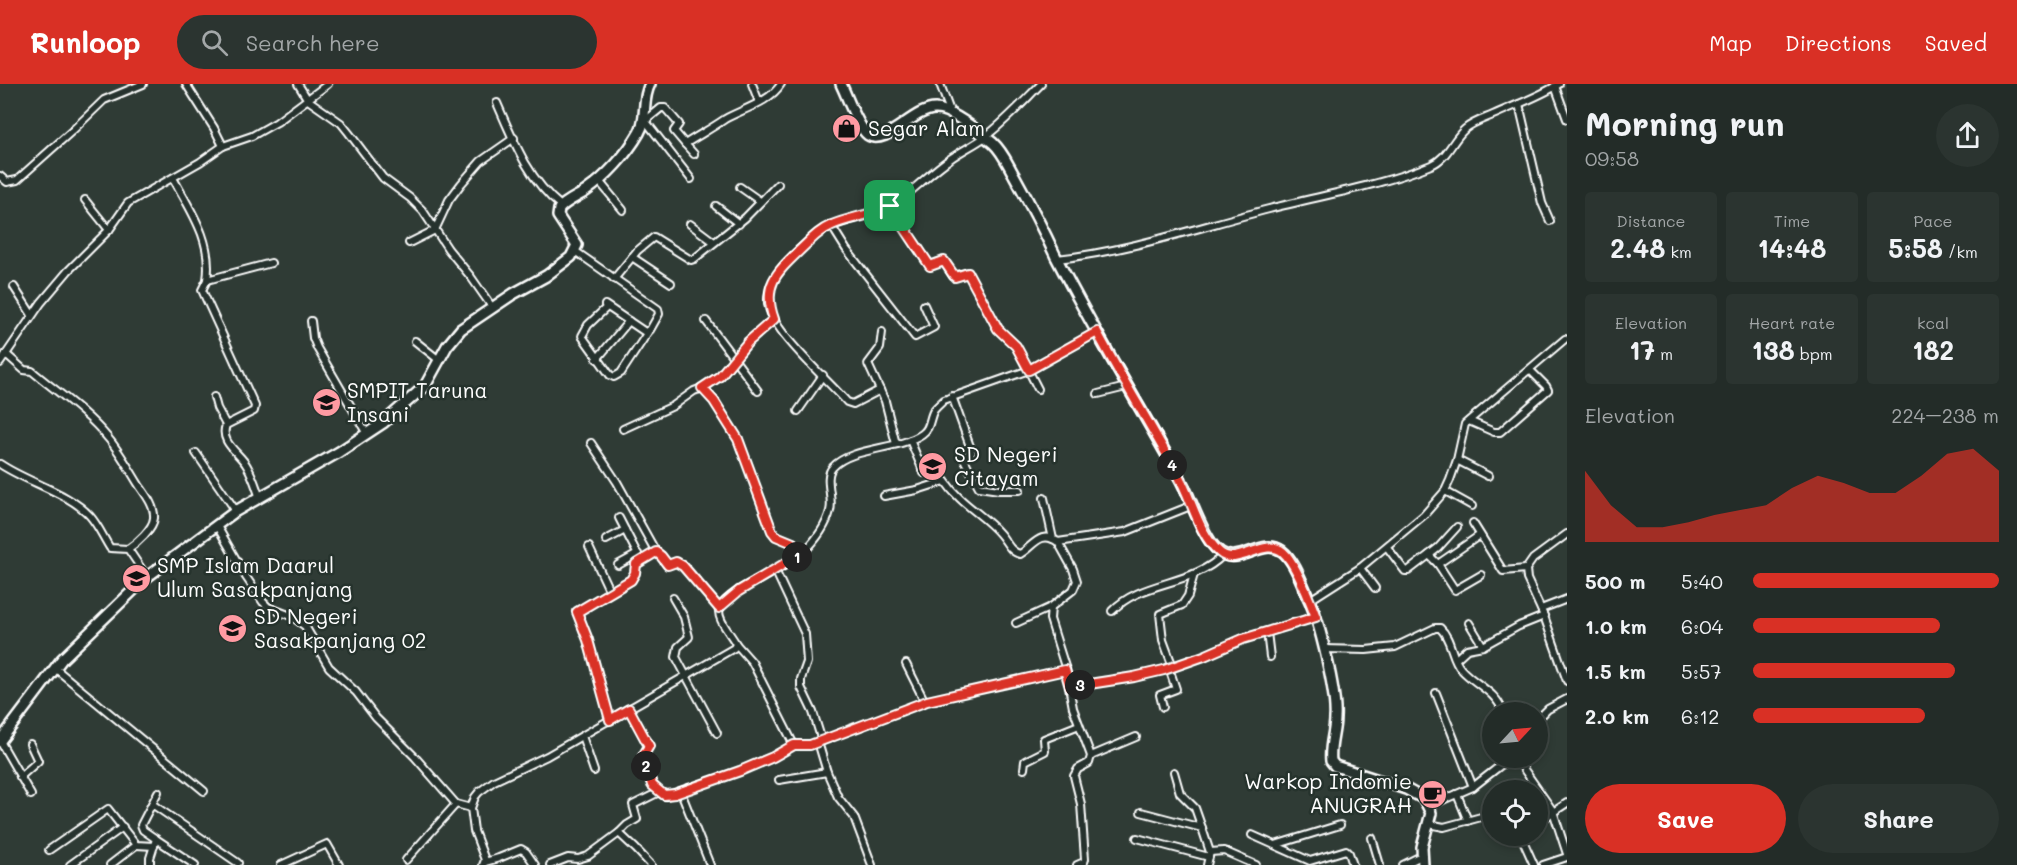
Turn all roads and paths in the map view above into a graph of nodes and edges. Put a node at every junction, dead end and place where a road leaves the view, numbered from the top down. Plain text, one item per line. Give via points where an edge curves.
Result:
1 (143, 84) edge
2 (186, 84) edge
3 (298, 84) edge
4 (328, 84) edge
5 (650, 84) edge
6 (752, 84) edge
7 (782, 84) edge
8 (841, 84) edge
9 (940, 84) edge
10 (1041, 84) edge
11 (1557, 85) edge
12 (308, 99) junction
13 (759, 102) junction
14 (497, 103) dead end
15 (1519, 104) junction
16 (951, 114) junction
17 (1567, 119) edge
18 (645, 120) junction
19 (985, 137) junction
20 (514, 138) junction
21 (685, 144) junction
22 (223, 146) junction
23 (694, 154) dead end
24 (0, 176) edge
25 (173, 178) junction
26 (690, 179) dead end
27 (599, 181) junction
28 (778, 184) dead end
29 (740, 187) dead end
30 (85, 200) dead end
31 (760, 201) junction
32 (561, 206) junction
33 (716, 206) dead end
34 (890, 206) junction
35 (623, 210) dead end
36 (1550, 221) dead end
37 (690, 224) dead end
38 (739, 224) junction
39 (831, 225) junction
40 (109, 230) junction
41 (435, 230) junction
42 (714, 242) junction
43 (409, 243) dead end
44 (576, 251) junction
45 (632, 257) junction
46 (1057, 259) junction
47 (271, 263) dead end
48 (614, 279) junction
49 (207, 280) junction
50 (671, 283) dead end
51 (14, 287) dead end
52 (924, 305) dead end
53 (492, 307) junction
54 (32, 315) junction
55 (774, 319) junction
56 (311, 321) dead end
57 (629, 321) junction
58 (706, 321) dead end
59 (648, 332) junction
60 (882, 332) dead end
61 (1097, 332) junction
62 (1565, 339) dead end
63 (415, 341) dead end
64 (6, 354) junction
65 (597, 358) junction
66 (734, 358) junction
67 (439, 360) junction
68 (0, 363) edge
69 (1029, 370) junction
70 (1530, 370) junction
71 (823, 375) junction
72 (1126, 387) junction
73 (702, 388) junction
74 (1038, 389) dead end
75 (880, 390) junction
76 (758, 391) dead end
77 (1098, 394) dead end
78 (952, 396) junction
79 (214, 397) dead end
80 (798, 411) dead end
81 (1469, 421) junction
82 (226, 425) junction
83 (623, 429) dead end
84 (367, 434) junction
85 (910, 440) junction
86 (591, 443) dead end
87 (896, 444) junction
88 (196, 453) dead end
89 (1457, 460) junction
90 (0, 464) edge
91 (924, 473) dead end
92 (1488, 476) dead end
93 (1020, 490) dead end
94 (1445, 491) junction
95 (884, 496) dead end
96 (260, 498) junction
97 (1044, 498) dead end
98 (1192, 505) junction
99 (1472, 506) dead end
100 (236, 511) junction
101 (619, 518) dead end
102 (1473, 523) dead end
103 (217, 526) junction
104 (1457, 527) dead end
105 (625, 530) junction
106 (1567, 534) edge
107 (1480, 535) junction
108 (606, 540) dead end
109 (1055, 540) junction
110 (1387, 547) junction
111 (589, 548) dead end
112 (128, 549) junction
113 (656, 552) junction
114 (801, 554) junction
115 (1223, 555) junction
116 (1429, 555) junction
117 (640, 558) junction
118 (1438, 564) junction
119 (618, 565) dead end
120 (1360, 568) junction
121 (1526, 569) junction
122 (776, 570) junction
123 (1194, 574) junction
124 (1481, 575) dead end
125 (147, 577) junction
126 (1375, 588) dead end
127 (610, 592) junction
128 (673, 598) dead end
129 (1567, 599) edge
130 (1310, 600) junction
131 (1051, 607) junction
132 (719, 608) junction
133 (1112, 611) dead end
134 (1543, 612) junction
135 (1316, 617) junction
136 (1016, 623) dead end
137 (1469, 623) dead end
138 (1267, 632) junction
139 (736, 644) junction
140 (1483, 646) junction
141 (1323, 649) junction
142 (1270, 657) dead end
143 (1456, 659) junction
144 (906, 664) dead end
145 (1171, 668) junction
146 (56, 669) junction
147 (1065, 670) junction
148 (686, 674) junction
149 (1567, 681) edge
150 (1070, 687) junction
151 (1436, 693) dead end
152 (1567, 699) edge
153 (925, 702) junction
154 (1498, 702) edge
155 (1163, 707) dead end
156 (629, 709) junction
157 (1548, 710) edge
158 (610, 720) junction
159 (1079, 725) junction
160 (717, 734) dead end
161 (582, 736) junction
162 (1136, 737) dead end
163 (0, 741) edge
164 (820, 742) junction
165 (30, 744) dead end
166 (794, 745) junction
167 (1090, 756) junction
168 (1498, 768) edge
169 (1523, 768) edge
170 (1024, 770) dead end
171 (594, 771) dead end
172 (827, 772) junction
173 (1174, 772) dead end
174 (20, 777) junction
175 (779, 780) dead end
176 (1473, 788) junction
177 (204, 791) dead end
178 (158, 792) dead end
179 (659, 792) junction
180 (681, 792) junction
181 (1457, 794) junction
182 (31, 795) dead end
183 (1567, 803) edge
184 (152, 804) junction
185 (456, 804) junction
186 (1429, 806) junction
187 (471, 808) junction
188 (1553, 811) junction
189 (1141, 812) dead end
190 (1548, 815) edge
191 (1482, 817) edge
192 (1468, 821) junction
193 (1430, 824) junction
194 (1340, 825) dead end
195 (123, 826) junction
196 (1202, 828) junction
197 (619, 833) junction
198 (1252, 835) dead end
199 (1371, 837) dead end
200 (1137, 838) dead end
201 (1293, 840) junction
202 (136, 845) junction
203 (154, 845) junction
204 (1275, 845) junction
205 (1525, 846) edge
206 (49, 850) dead end
207 (1209, 854) junction
208 (1567, 855) edge
209 (1298, 856) junction
210 (406, 860) dead end
211 (1422, 860) edge
212 (149, 863) edge
213 (238, 863) dead end
214 (484, 863) edge
215 (70, 865) edge
216 (110, 865) edge
217 (195, 865) edge
218 (281, 865) edge
219 (339, 865) edge
220 (535, 865) edge
221 (550, 865) edge
222 (651, 865) edge
223 (710, 865) edge
224 (872, 865) edge
225 (1077, 865) edge
226 (1207, 865) edge
227 (1256, 865) edge
228 (1353, 865) edge
229 (1380, 865) edge
230 (1403, 865) edge
231 (1534, 865) edge
232 (1543, 865) edge

1 - 24 street via 104,100 16,180 7,182
2 - 22 street
3 - 12 street
4 - 12 street
5 - 18 street via 644,100
6 - 13 street
7 - 13 street
8 - 16 street via 863,130 876,138 926,111 935,109
9 - 16 street
10 - 19 street
11 - 15 street
11 - 17 street
12 - 22 street via 259,133
12 - 41 street via 341,123 378,172 416,203
13 - 21 street
14 - 20 street
15 - 36 street via 1542,203
15 - 46 street via 1473,124 1431,165 1183,234 1093,255
16 - 19 street
18 - 21 street via 665,108 678,121 674,130
18 - 26 street
18 - 27 street via 640,132
19 - 34 street
19 - 46 street via 1006,160
20 - 32 street via 537,183
20 - 41 street via 481,161 461,184
21 - 23 street
22 - 25 street
25 - 40 street via 128,203
25 - 49 street via 206,241
27 - 32 street
27 - 35 street
28 - 31 street
29 - 31 street
30 - 40 street
31 - 38 street
32 - 44 street via 558,216 577,243
33 - 38 street
34 - 39 street
34 - 69 street via 930,266 944,261 955,277 968,273 998,329 1016,346
37 - 42 street
38 - 42 street
39 - 52 street via 915,337 934,327
39 - 55 street via 814,236 776,276 768,296
40 - 54 street
41 - 43 street
41 - 53 street
42 - 45 street via 691,260 654,237
44 - 48 street
44 - 53 street via 546,276
45 - 48 street
45 - 50 street
46 - 61 street
47 - 49 street
48 - 59 street via 660,311
49 - 82 street via 203,296 255,406 254,411
51 - 54 street
53 - 67 street via 456,333
54 - 64 street
55 - 66 street
55 - 71 street via 790,343
56 - 84 street via 317,348
57 - 59 street
57 - 65 street
57 - 65 street via 606,306 582,333
58 - 66 street
59 - 65 street via 617,376 610,375
60 - 75 street via 880,348 868,364
61 - 69 street
61 - 72 street
62 - 70 street
63 - 67 street
64 - 68 street
64 - 112 street via 97,425 141,488 151,504 153,524
66 - 73 street via 720,376
66 - 76 street
67 - 84 street via 419,392
69 - 74 street
69 - 78 street
70 - 81 street
70 - 81 street via 1548,390 1502,430 1494,432
71 - 75 street via 851,404
71 - 80 street
72 - 77 street
72 - 98 street via 1180,477
73 - 83 street
73 - 114 street via 738,439 772,531 793,543
75 - 87 street
78 - 85 street via 933,411 925,432
78 - 93 street via 972,452 964,459 977,485
79 - 82 street
81 - 89 street via 1462,433
82 - 96 street via 225,438 248,466
84 - 96 street
85 - 87 street
85 - 91 street
86 - 113 street
87 - 114 street via 858,454 833,466 830,512
88 - 100 street
89 - 92 street
89 - 94 street
90 - 112 street via 78,505 90,515 110,548
94 - 99 street
94 - 110 street
95 - 109 street via 945,481 1016,554 1042,537
96 - 100 street
97 - 109 street
98 - 109 street via 1125,532
98 - 115 street via 1212,545
100 - 103 street
101 - 105 street
102 - 107 street
103 - 125 street
103 - 185 street via 263,602 305,626 329,666
104 - 116 street
105 - 108 street
105 - 117 street
106 - 121 street via 1533,559
107 - 118 street
107 - 121 street via 1503,571
109 - 131 street via 1077,581 1073,590
110 - 116 street via 1407,572
110 - 120 street
111 - 127 street
112 - 125 street
113 - 117 street
113 - 132 street via 668,565 676,562 683,566
114 - 122 street
115 - 123 street
115 - 130 street via 1234,557 1267,548 1280,550
116 - 118 street
117 - 119 street
117 - 127 street via 631,580
118 - 124 street via 1455,590
120 - 126 street
120 - 130 street
121 - 134 street
122 - 132 street via 739,591
122 - 164 street via 805,634 807,662 801,687 813,712
123 - 133 street via 1160,584 1123,601
123 - 145 street via 1182,605 1160,614
125 - 146 street via 74,646
127 - 158 street via 577,612
128 - 148 street via 689,632 675,653
129 - 134 street
130 - 135 street
131 - 136 street
131 - 147 street via 1050,619
132 - 139 street via 719,617
134 - 140 street
134 - 149 street
135 - 138 street
135 - 141 street
137 - 140 street
138 - 142 street
138 - 145 street
139 - 148 street
139 - 166 street via 752,662
140 - 143 street via 1467,649
141 - 143 street via 1395,647 1438,627 1444,631
141 - 186 street via 1335,708 1332,763 1406,789
143 - 154 street via 1460,668
144 - 153 street
145 - 150 street
145 - 155 street via 1176,688 1160,695
146 - 163 street
146 - 177 street
147 - 150 street
147 - 153 street
148 - 156 street
148 - 160 street
150 - 159 street
151 - 176 street
152 - 157 street
153 - 164 street
156 - 158 street
156 - 179 street via 649,746 643,756 652,785
158 - 161 street
159 - 167 street
159 - 170 street via 1044,739 1045,751 1025,761
161 - 171 street
161 - 187 street via 494,781 475,797
162 - 167 street
163 - 174 street
164 - 166 street
164 - 172 street
165 - 174 street via 38,761
166 - 180 street via 757,764
167 - 225 street via 1089,763 1075,773 1085,859
168 - 176 street
169 - 188 street
172 - 175 street
172 - 224 street via 838,797 854,817
173 - 196 street via 1180,794 1195,808
174 - 182 street
176 - 181 street
178 - 184 street
179 - 180 street via 669,796
179 - 197 street via 633,805 637,819
180 - 223 street
181 - 186 street
181 - 192 street
183 - 188 street
184 - 203 street via 141,827
184 - 213 street
185 - 187 street
185 - 210 street
186 - 193 street
187 - 214 street
188 - 190 street
188 - 208 street
189 - 196 street
191 - 192 street
192 - 193 street via 1444,827
193 - 211 street
194 - 201 street
195 - 202 street
195 - 206 street via 108,809
195 - 215 street
196 - 207 street
197 - 221 street via 588,856
197 - 222 street
198 - 204 street
199 - 229 street
200 - 207 street
201 - 204 street
201 - 209 street
202 - 203 street
202 - 216 street
203 - 212 street
203 - 217 street
204 - 209 street
205 - 231 street
207 - 226 street
207 - 227 street via 1224,851
208 - 232 street
209 - 228 street via 1312,861 1346,850
211 - 230 street
214 - 220 street via 521,849
218 - 219 street via 327,844

